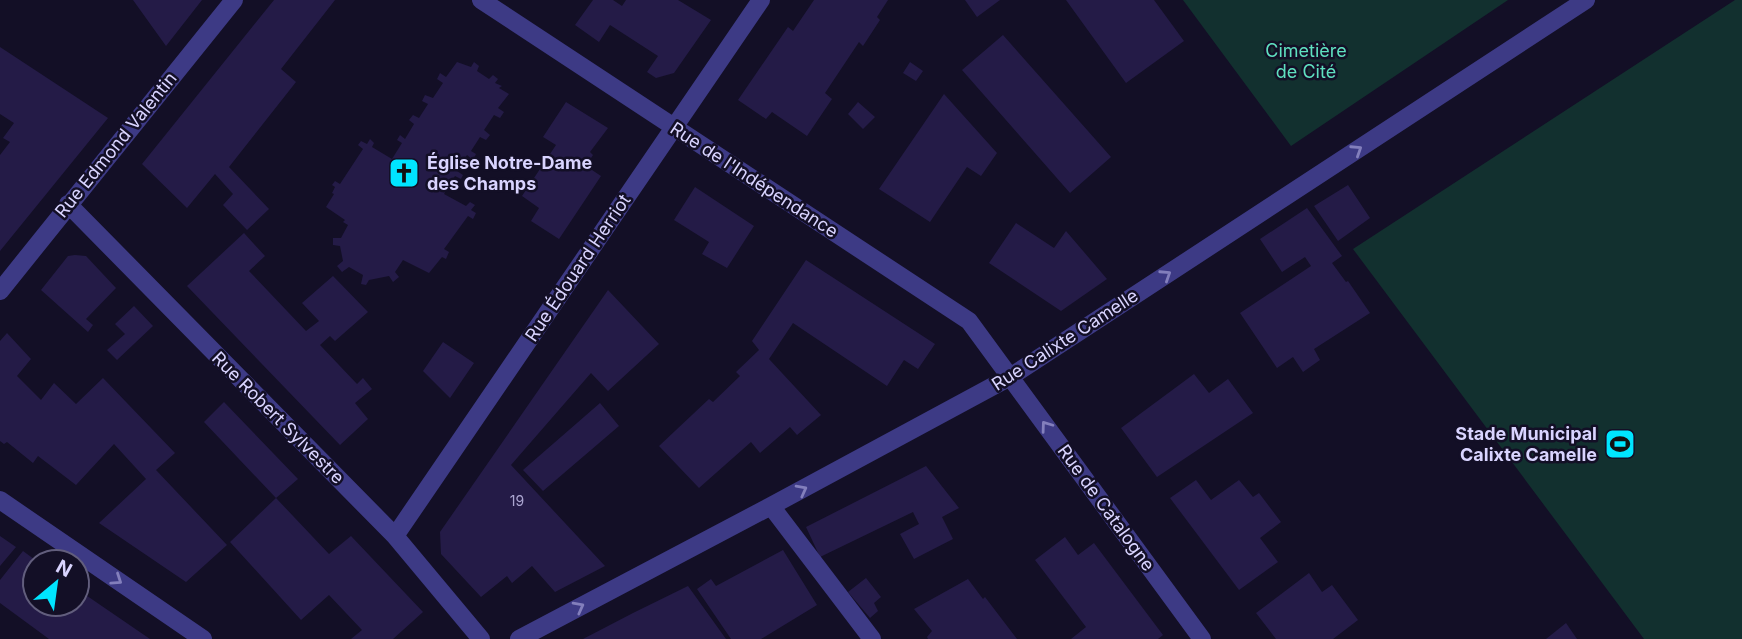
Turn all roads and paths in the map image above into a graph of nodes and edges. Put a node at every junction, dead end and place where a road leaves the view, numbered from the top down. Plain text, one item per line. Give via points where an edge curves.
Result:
1 (234, 0) edge
2 (481, 0) edge
3 (761, 0) edge
4 (1586, 0) edge
5 (674, 128) junction
6 (68, 204) junction
7 (0, 291) edge
8 (1010, 377) junction
9 (0, 500) edge
10 (771, 506) junction
11 (395, 536) junction
12 (203, 639) edge
13 (481, 639) edge
14 (519, 639) edge
15 (872, 639) edge
16 (1202, 639) edge

1 - 6 street, Rue Edmond Valentin
2 - 5 street, Rue de l'Indépendance
3 - 5 street, Rue Édouard Herriot
8 -> 4 street, Rue Calixte Camelle
5 - 8 street, Rue de l'Indépendance via 969,321
5 - 11 street, Rue Édouard Herriot
6 - 7 street, Rue Edmond Valentin
6 - 11 street, Rue Robert Sylvestre
10 -> 8 street, Rue Calixte Camelle
16 -> 8 street, Rue de Catalogne
9 -> 12 street
14 -> 10 street, Rue Calixte Camelle
10 - 15 street
11 - 13 street, Rue Robert Sylvestre

